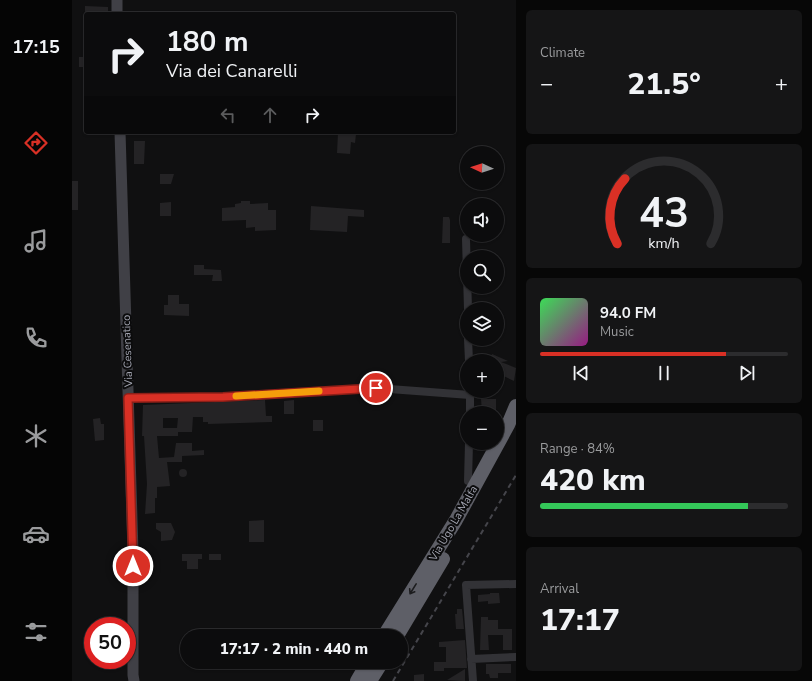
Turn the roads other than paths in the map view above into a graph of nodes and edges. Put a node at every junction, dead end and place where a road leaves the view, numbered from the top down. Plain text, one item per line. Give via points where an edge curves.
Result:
1 (117, 0) edge
2 (117, 12) edge
3 (120, 134) edge
4 (466, 242) edge
5 (468, 302) edge
6 (460, 392) edge
7 (128, 398) junction
8 (516, 406) edge
9 (516, 426) edge
10 (469, 450) edge
11 (468, 481) dead end
12 (516, 584) edge
13 (388, 629) edge
14 (401, 629) edge
15 (516, 657) edge
16 (472, 659) junction
17 (364, 669) edge
18 (378, 669) edge
19 (136, 679) edge
20 (357, 681) edge
21 (370, 681) edge
22 (473, 681) edge

1 - 2 main road
3 - 7 main road, Via Cesenatico
4 - 5 street
6 - 7 street via 376,388 223,397
7 - 19 main road, Via Cesenatico
8 -> 13 highway, Via Ugo La Malfa via 456,520
9 - 14 highway, Via Ugo La Malfa via 465,522
10 - 11 street
12 - 16 street via 466,585
15 - 16 street
16 - 22 street
17 - 20 highway
18 - 21 highway

